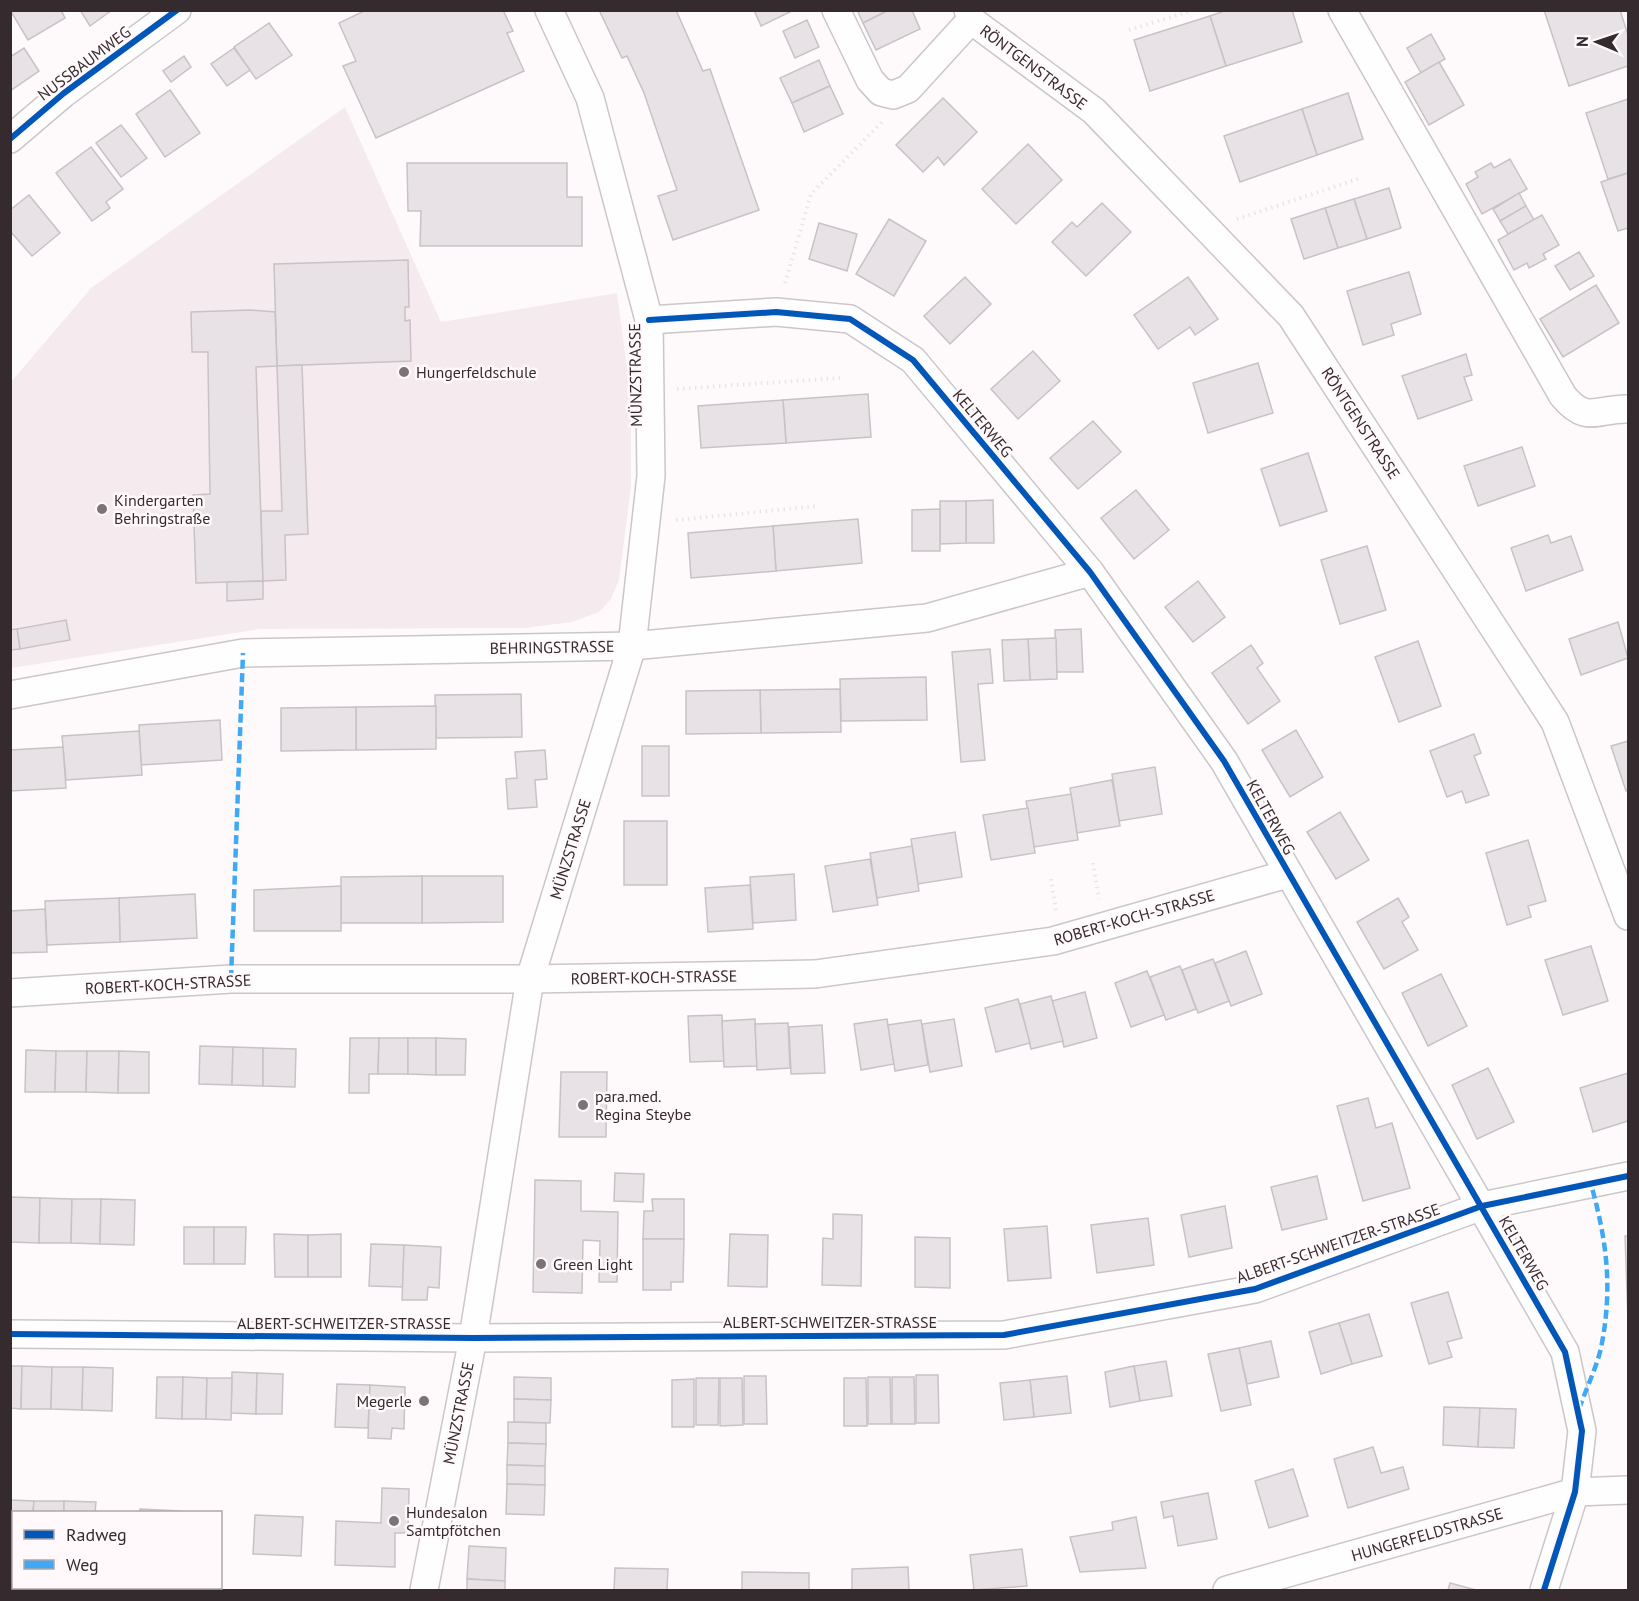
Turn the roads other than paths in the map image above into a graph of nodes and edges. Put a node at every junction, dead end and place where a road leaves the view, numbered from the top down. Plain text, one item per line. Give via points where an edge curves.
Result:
1 (177, 10) edge
2 (549, 10) edge
3 (836, 10) edge
4 (1342, 10) edge
5 (970, 15) edge
6 (10, 139) edge
7 (649, 320) junction
8 (1629, 409) edge
9 (1090, 572) junction
10 (632, 646) junction
11 (10, 695) edge
12 (1287, 873) junction
13 (1629, 916) edge
14 (530, 979) junction
15 (10, 993) edge
16 (1629, 1176) edge
17 (1482, 1206) junction
18 (10, 1334) edge
19 (473, 1338) junction
20 (1629, 1490) edge
21 (1575, 1492) junction
22 (424, 1590) edge
23 (1227, 1590) edge
24 (1544, 1590) edge

1 - 6 street, NUSSBAUMWEG via 64,93
2 - 7 street, MÜNZSTRASSE via 590,98
3 - 5 street, RÖNTGENSTRASSE via 870,80 881,92 893,95 908,89
4 - 8 street via 1563,396 1575,410 1594,415
5 - 13 street, RÖNTGENSTRASSE via 1094,111 1291,316 1555,722
7 - 9 street, KELTERWEG via 776,312 850,320 913,360
7 - 10 street, MÜNZSTRASSE via 651,476
9 - 10 street, BEHRINGSTRASSE via 927,618
9 - 12 street, KELTERWEG via 1224,761
10 - 11 street, BEHRINGSTRASSE via 252,652
10 - 14 street, MÜNZSTRASSE
12 - 14 street, ROBERT-KOCH-STRASSE via 1053,941 815,974
12 - 17 street, KELTERWEG
14 - 15 street, ROBERT-KOCH-STRASSE via 231,979
14 - 19 street, MÜNZSTRASSE
16 - 17 street, ALBERT-SCHWEITZER-STRASSE
17 - 19 street, ALBERT-SCHWEITZER-STRASSE via 1255,1289 1004,1335
17 - 21 street, KELTERWEG via 1565,1352 1582,1431
18 - 19 street, ALBERT-SCHWEITZER-STRASSE
19 - 22 street, MÜNZSTRASSE
20 - 21 street, HUNGERFELDSTRASSE
21 - 23 street, HUNGERFELDSTRASSE
21 - 24 street, KELTERWEG

